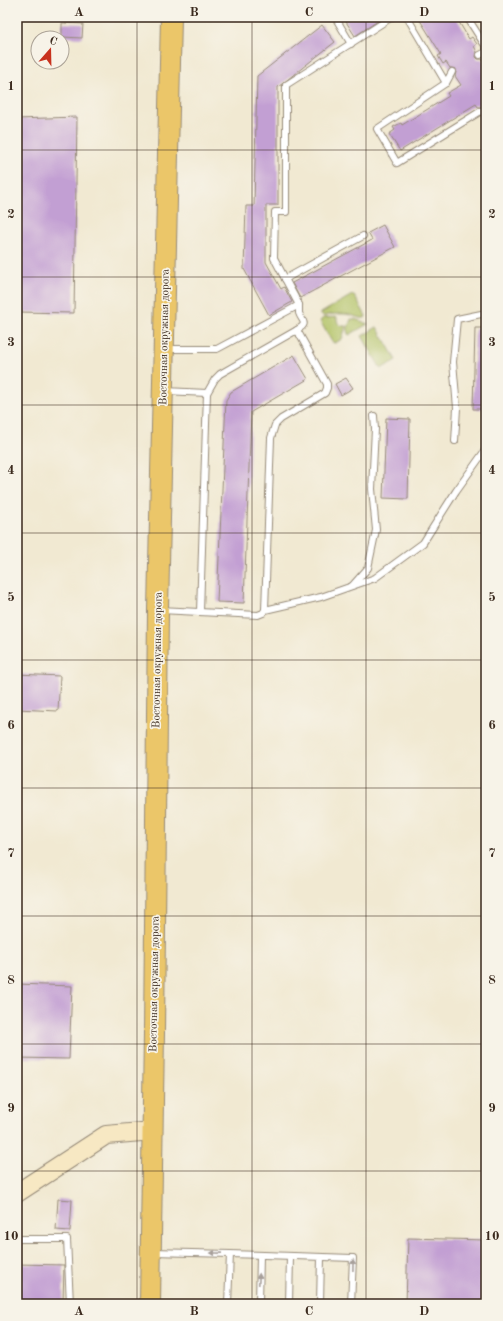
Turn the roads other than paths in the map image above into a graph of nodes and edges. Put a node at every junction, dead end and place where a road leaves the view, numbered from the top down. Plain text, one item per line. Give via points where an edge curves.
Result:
1 (171, 17) edge
2 (335, 17) edge
3 (392, 17) edge
4 (407, 17) edge
5 (467, 17) edge
6 (351, 44) junction
7 (486, 47) edge
8 (486, 52) edge
9 (480, 56) dead end
10 (452, 72) dead end
11 (446, 83) junction
12 (480, 111) dead end
13 (362, 236) dead end
14 (285, 279) junction
15 (299, 306) junction
16 (486, 313) edge
17 (297, 330) junction
18 (164, 349) junction
19 (164, 391) junction
20 (207, 392) junction
21 (374, 416) dead end
22 (455, 441) dead end
23 (486, 449) edge
24 (352, 586) junction
25 (158, 610) junction
26 (264, 610) junction
27 (200, 612) junction
28 (153, 1131) junction
29 (17, 1193) edge
30 (17, 1239) edge
31 (151, 1252) junction
32 (230, 1254) junction
33 (260, 1255) junction
34 (290, 1256) junction
35 (321, 1257) junction
36 (70, 1304) edge
37 (150, 1304) edge
38 (228, 1304) edge
39 (258, 1304) edge
40 (289, 1304) edge
41 (320, 1304) edge
42 (352, 1304) edge

1 - 18 main road, Восточная окружная дорога
2 - 6 lane
3 - 6 lane
4 - 11 lane
5 - 7 lane
6 - 14 lane via 286,85 286,212 275,212 274,258
8 - 9 lane
10 - 11 lane
11 - 12 lane via 377,129 397,163
13 - 14 lane
14 - 15 lane
15 - 17 lane via 304,324
15 - 18 lane via 217,349
16 - 22 lane via 457,319 453,362 457,408
17 - 20 lane via 220,374
17 - 26 lane via 327,388 325,393 281,419 276,424 271,438
18 - 19 main road, Восточная окружная дорога
19 - 20 lane
19 - 25 main road, Восточная окружная дорога
20 - 27 lane
21 - 24 lane via 372,488 376,530 368,568
23 - 24 lane via 456,490 423,543 375,578
24 - 26 lane via 321,598
25 - 27 lane
25 - 28 main road, Восточная окружная дорога
26 - 27 lane via 258,614
28 - 29 street via 106,1135
28 - 31 main road, Восточная окружная дорога
30 - 36 lane via 67,1239
32 -> 31 lane
31 - 37 main road, Восточная окружная дорога
32 - 33 lane
32 - 38 lane
33 - 34 lane
39 -> 33 lane
34 - 35 lane
34 - 40 lane
35 - 41 lane
42 -> 35 lane via 353,1258

